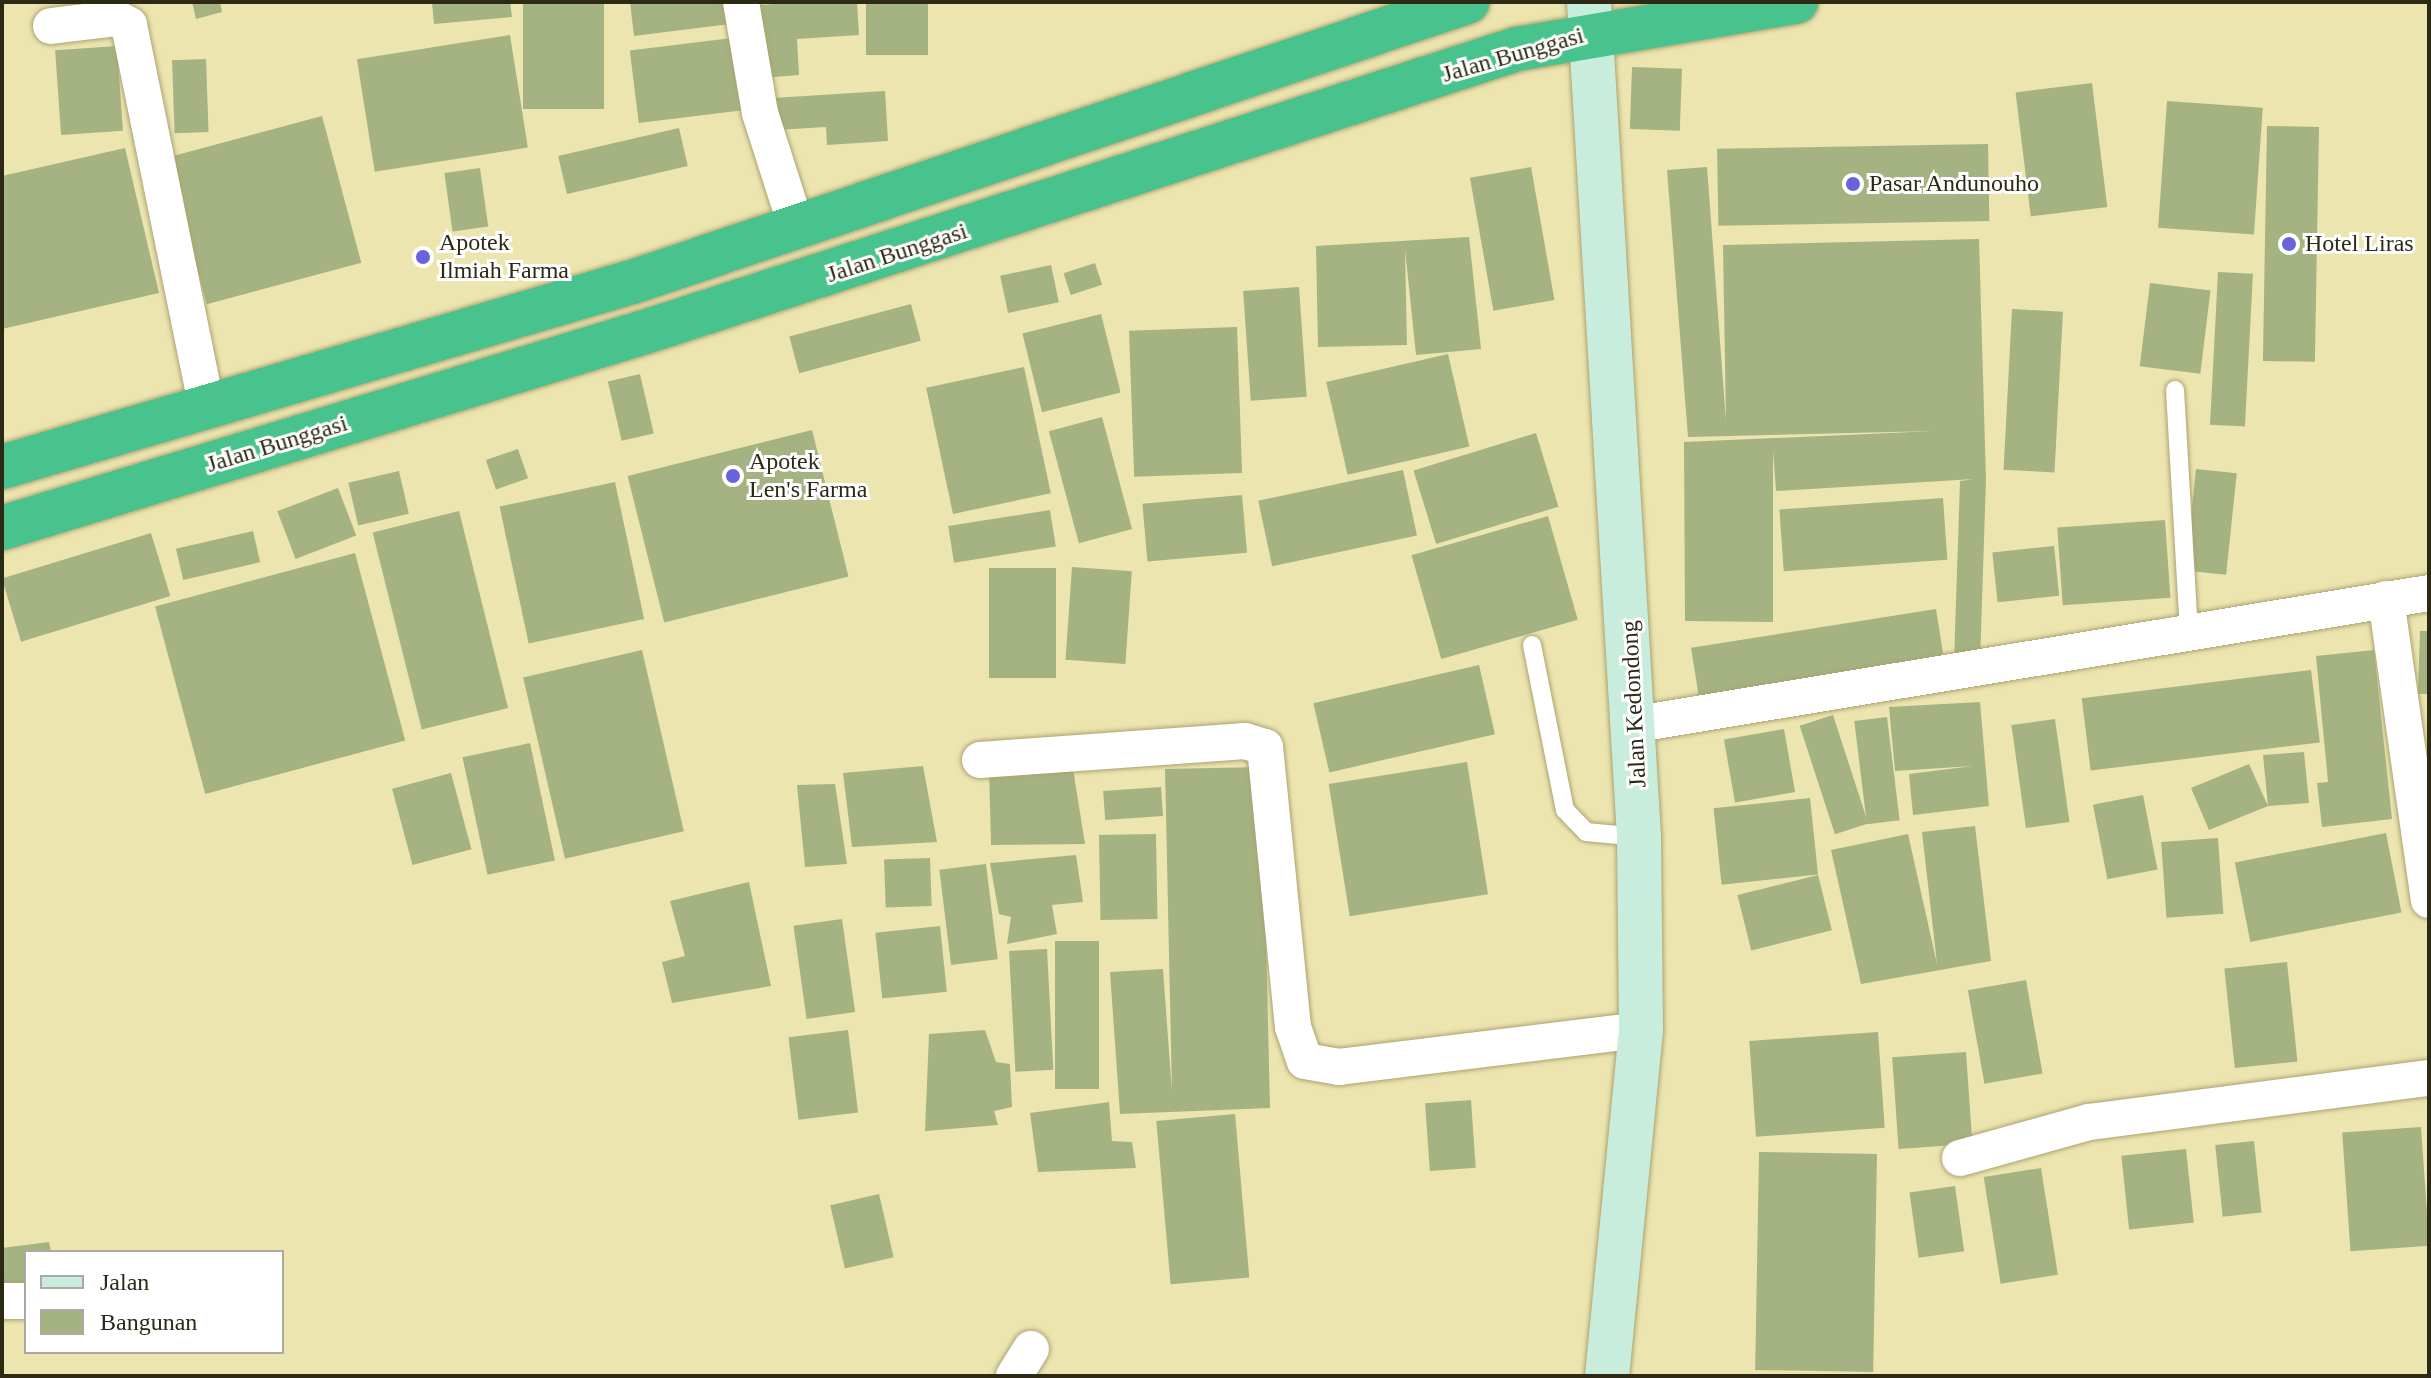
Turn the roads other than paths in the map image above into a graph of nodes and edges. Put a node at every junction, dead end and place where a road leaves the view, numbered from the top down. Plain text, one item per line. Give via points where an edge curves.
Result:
1 (741, 2) edge
2 (1467, 2) edge
3 (1796, 2) edge
4 (1590, 17) edge
5 (51, 26) dead end
6 (796, 226) junction
7 (635, 281) junction
8 (648, 331) junction
9 (2175, 390) dead end
10 (206, 405) junction
11 (2, 467) edge
12 (2, 528) edge
13 (2429, 593) edge
14 (2386, 599) junction
15 (2189, 633) junction
16 (1532, 645) dead end
17 (1637, 724) junction
18 (980, 760) dead end
19 (1639, 837) junction
20 (2429, 900) edge
21 (1641, 1030) junction
22 (2429, 1078) edge
23 (1960, 1158) dead end
24 (2, 1301) edge
25 (24, 1301) edge
26 (1607, 1376) edge

1 - 6 street via 760,113
2 - 6 highway
3 - 4 highway, Jalan Bunggasi
4 - 8 highway, Jalan Bunggasi via 1517,49
4 - 17 street, Jalan Kedondong
5 - 10 street via 116,18 129,25
6 - 7 highway
7 - 8 highway
7 - 10 highway
8 - 12 highway, Jalan Bunggasi
9 - 15 lane
10 - 11 highway
13 - 14 street
14 - 15 street
14 - 20 street
15 - 17 street
16 - 19 lane via 1565,810 1586,832
17 - 19 street, Jalan Kedondong
18 - 21 street via 1245,741 1265,747 1293,1027 1305,1061 1339,1067
19 - 21 street, Jalan Kedondong
21 - 26 street, Jalan Kedondong
22 - 23 street via 2089,1122
24 - 25 street

